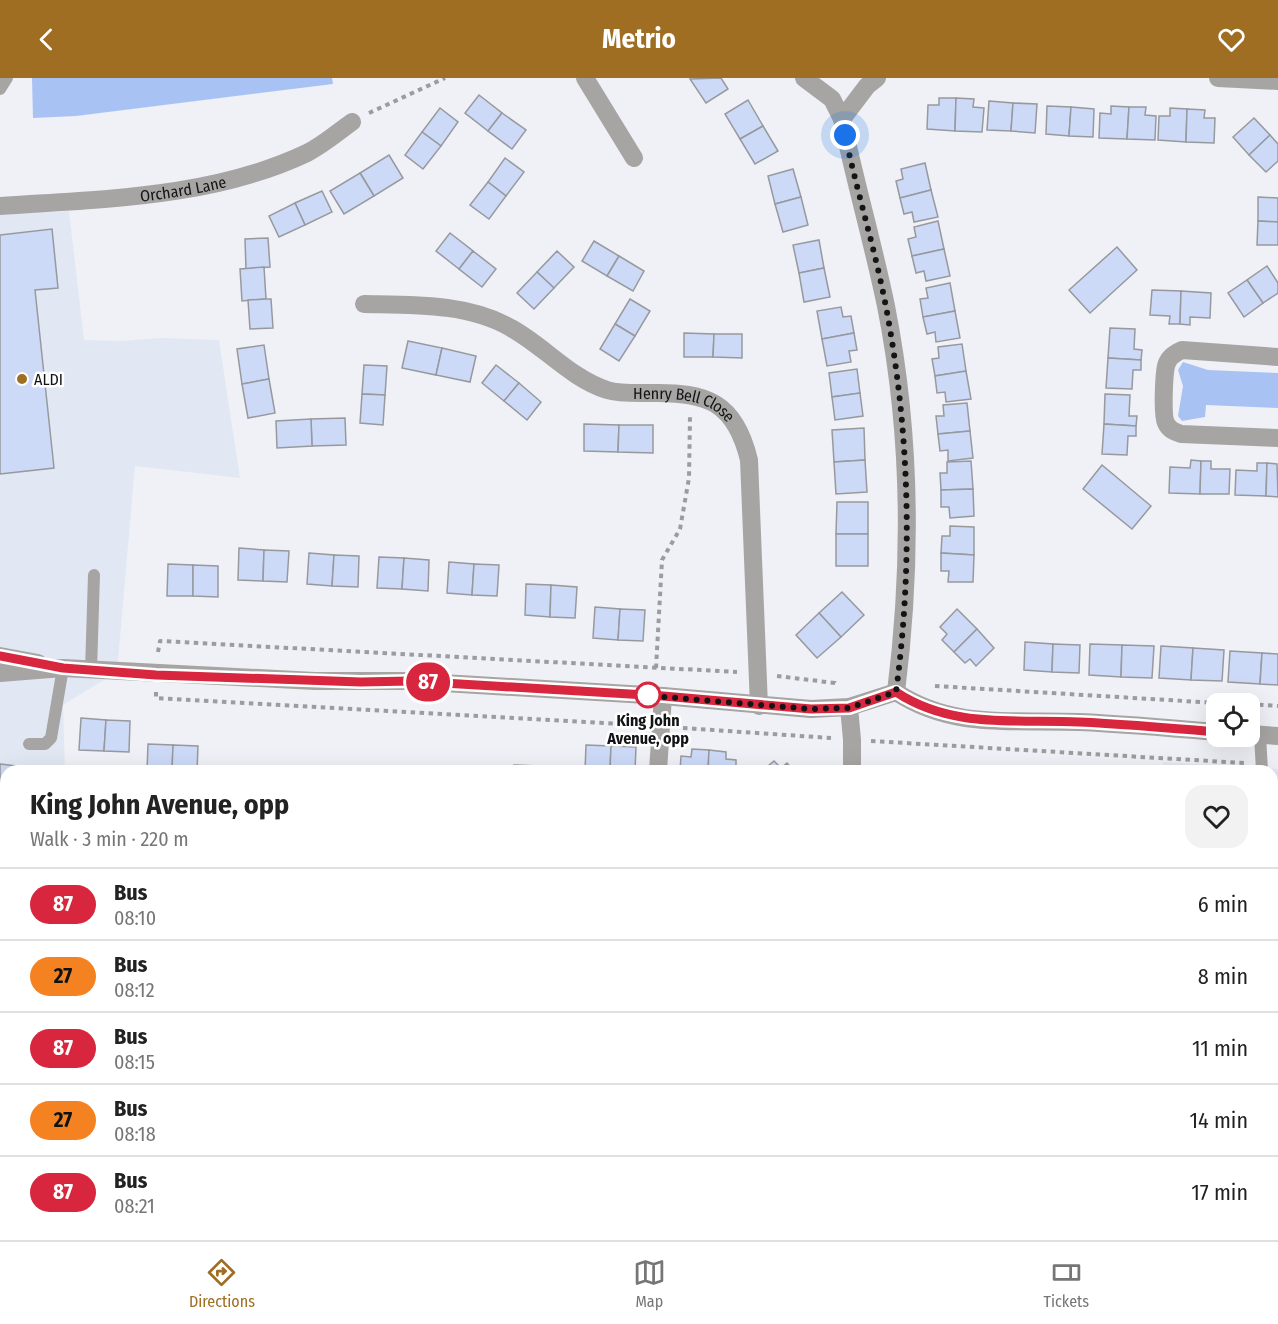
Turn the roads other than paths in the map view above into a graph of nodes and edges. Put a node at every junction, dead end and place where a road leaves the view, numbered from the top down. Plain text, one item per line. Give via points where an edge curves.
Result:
1 (7, 78) edge
2 (585, 78) edge
3 (804, 78) edge
4 (877, 78) edge
5 (1218, 78) edge
6 (1278, 81) edge
7 (0, 89) edge
8 (842, 119) junction
9 (352, 122) road end
10 (634, 158) dead end
11 (0, 206) edge
12 (364, 304) dead end
13 (1278, 357) edge
14 (1278, 438) edge
15 (94, 575) dead end
16 (0, 656) edge
17 (63, 668) junction
18 (91, 670) junction
19 (0, 673) edge
20 (896, 692) junction
21 (663, 696) junction
22 (759, 706) junction
23 (849, 708) junction
24 (1206, 731) edge
25 (1262, 735) edge
26 (29, 744) dead end
27 (658, 765) edge
28 (852, 765) edge
29 (1262, 765) edge

1 - 7 lane
2 - 10 street
3 - 8 street via 832,99
4 - 8 street
5 - 6 street
8 - 20 street via 886,307 905,453 906,553
9 - 11 street, Orchard Lane via 308,153 245,175 131,197
12 - 22 street, Henry Bell Close via 485,315 512,328 580,377 608,390 690,394 710,400 728,414 742,434 749,460
13 - 14 street via 1182,350 1172,354 1166,365 1164,413 1172,431 1181,434
15 - 18 lane
16 - 17 street
17 - 18 street
17 - 19 street
17 - 26 lane via 51,738 45,744
18 - 21 street via 410,681
20 - 23 street
20 - 24 street via 916,705 970,720 1081,722
21 - 22 street
21 - 27 street
22 - 23 street
23 - 28 street
25 - 29 lane

